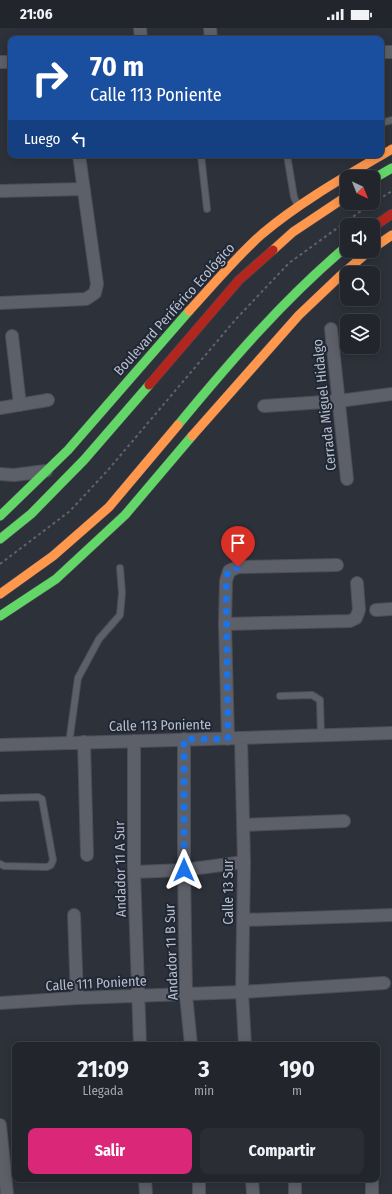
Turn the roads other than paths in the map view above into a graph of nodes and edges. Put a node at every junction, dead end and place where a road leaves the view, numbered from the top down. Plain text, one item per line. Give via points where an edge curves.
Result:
1 (79, 158) edge
2 (201, 158) edge
3 (288, 158) edge
4 (376, 158) edge
5 (392, 168) edge
6 (380, 175) edge
7 (84, 189) junction
8 (0, 191) edge
9 (340, 201) edge
10 (299, 208) junction
11 (207, 209) dead end
12 (392, 214) edge
13 (380, 222) edge
14 (392, 235) edge
15 (380, 243) edge
16 (340, 252) edge
17 (361, 258) edge
18 (0, 302) edge
19 (331, 329) dead end
20 (12, 336) dead end
21 (392, 394) edge
22 (48, 400) dead end
23 (338, 401) junction
24 (20, 405) junction
25 (264, 406) dead end
26 (0, 408) edge
27 (46, 471) junction
28 (0, 474) edge
29 (347, 479) dead end
30 (0, 516) edge
31 (0, 539) edge
32 (337, 565) dead end
33 (120, 568) dead end
34 (357, 583) dead end
35 (0, 594) edge
36 (392, 609) edge
37 (376, 610) dead end
38 (0, 616) edge
39 (225, 624) junction
40 (280, 696) dead end
41 (392, 733) edge
42 (321, 736) junction
43 (184, 739) junction
44 (228, 739) junction
45 (241, 739) junction
46 (134, 741) junction
47 (84, 742) junction
48 (69, 743) junction
49 (0, 745) edge
50 (0, 798) edge
51 (344, 821) dead end
52 (243, 826) junction
53 (87, 855) dead end
54 (244, 862) junction
55 (0, 864) edge
56 (184, 870) junction
57 (134, 872) junction
58 (74, 915) dead end
59 (392, 915) edge
60 (243, 920) junction
61 (384, 983) dead end
62 (242, 992) junction
63 (186, 995) junction
64 (138, 996) junction
65 (77, 998) junction
66 (0, 1003) edge
67 (140, 1042) edge
68 (191, 1042) edge
69 (245, 1042) edge
70 (0, 1125) edge
71 (146, 1182) edge
72 (198, 1182) edge
73 (252, 1182) edge
74 (295, 1182) edge
75 (372, 1182) edge
76 (7, 1194) edge
77 (146, 1194) edge
78 (199, 1194) edge
79 (253, 1194) edge
80 (295, 1194) edge
81 (372, 1194) edge

1 - 7 street
2 - 11 lane
3 - 10 lane via 294,197
4 - 10 main road, Boulevard Periférico Ecológico
5 - 6 main road
7 - 8 street
7 - 18 street via 98,284 95,293 86,299
9 - 31 main road, Boulevard Periférico Ecológico via 292,232 239,280 84,460 31,514
10 - 27 main road, Boulevard Periférico Ecológico via 270,228 227,268 68,450
12 - 13 main road
14 - 15 main road
16 - 35 main road via 264,325 109,507 52,556
17 - 38 main road via 299,315 125,515 56,579
19 - 23 street, Cerrada Miguel Hidalgo
20 - 24 street
21 - 23 street
22 - 24 street
23 - 25 street
23 - 29 street, Cerrada Miguel Hidalgo
24 - 26 street
27 - 28 street
27 - 30 main road, Boulevard Periférico Ecológico
32 - 39 street via 238,567 228,571
33 - 48 lane via 120,615 99,639 78,678
34 - 39 street via 359,610 356,618 350,621
36 - 37 street
39 - 44 street
40 - 42 lane via 312,695 320,700
41 - 42 street, Calle 113 Poniente
42 - 45 street, Calle 113 Poniente
43 - 44 street, Calle 113 Poniente
43 - 46 street, Calle 113 Poniente
43 - 56 street, Andador 11 B Sur
44 - 45 street, Calle 113 Poniente
45 - 52 street, Calle 13 Sur
46 - 47 street, Calle 113 Poniente
46 - 57 street, Andador 11 A Sur
47 - 48 street, Calle 113 Poniente
47 - 53 street
48 - 49 street, Calle 113 Poniente
50 - 55 lane via 42,799 53,860 47,867
51 - 52 street
52 - 54 street, Calle 13 Sur
54 - 56 street
54 - 60 street, Calle 13 Sur
56 - 57 street
56 - 63 street, Andador 11 B Sur
57 - 64 street, Andador 11 A Sur
58 - 65 street
59 - 60 street
60 - 62 street, Calle 13 Sur
61 - 62 street, Calle 111 Poniente
62 - 63 street, Calle 111 Poniente
62 - 69 street, Calle 13 Sur
63 - 64 street, Calle 111 Poniente
63 - 68 street, Andador 11 B Sur
64 - 65 street, Calle 111 Poniente
64 - 67 street, Andador 11 A Sur
65 - 66 street, Calle 111 Poniente
70 - 76 street
71 - 77 street
72 - 78 street
73 - 79 street
74 - 80 street
75 - 81 street

